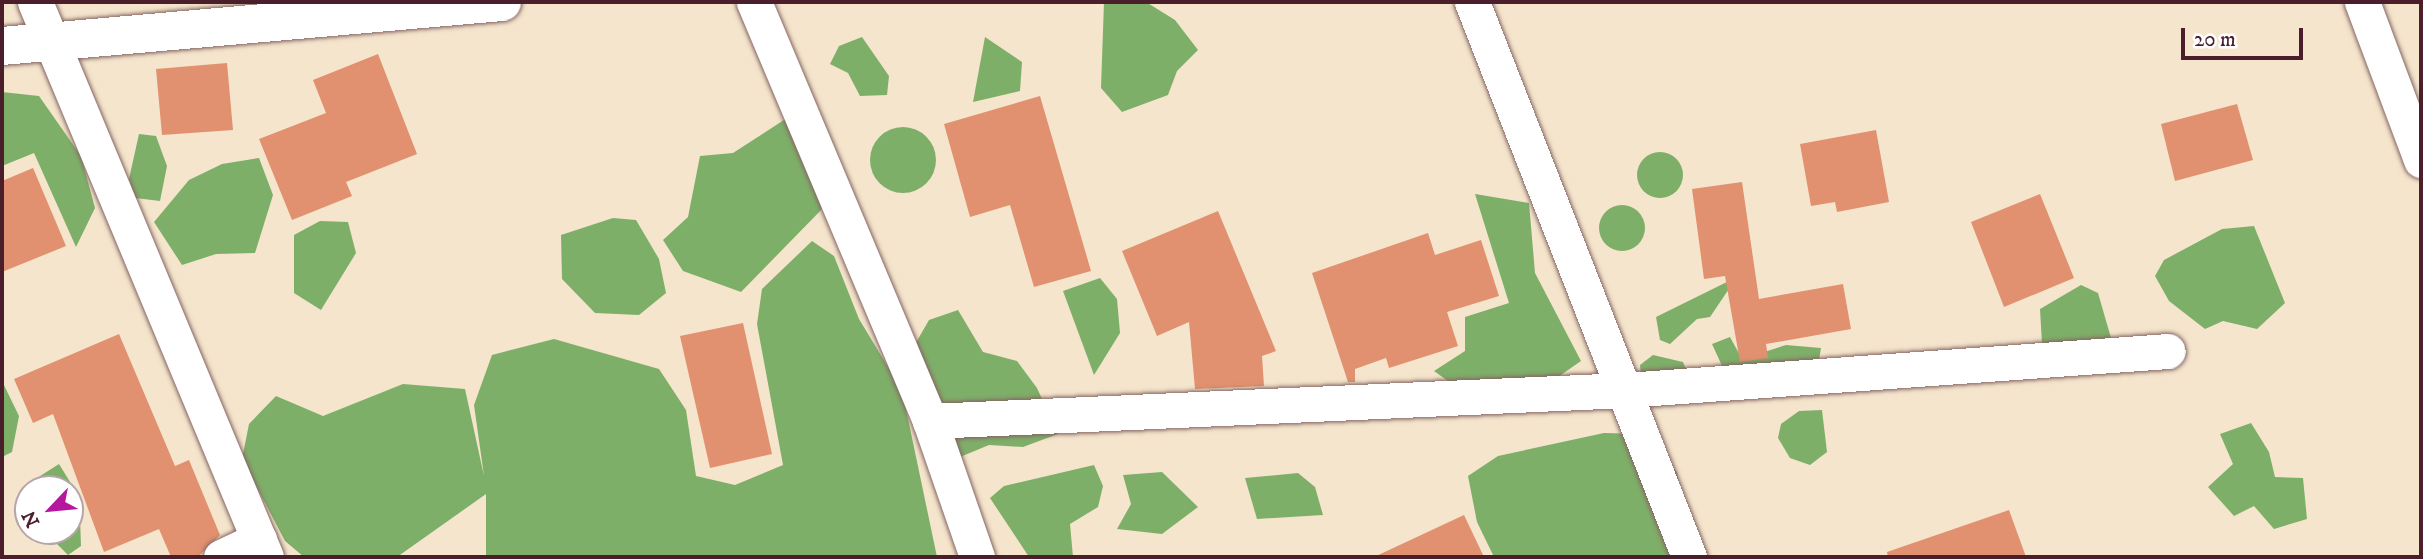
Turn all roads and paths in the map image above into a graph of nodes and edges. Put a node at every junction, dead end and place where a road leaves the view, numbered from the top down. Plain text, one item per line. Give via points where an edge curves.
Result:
1 (35, 2) edge
2 (502, 2) edge
3 (754, 2) edge
4 (1472, 2) edge
5 (2362, 2) edge
6 (53, 42) junction
7 (2, 46) edge
8 (2421, 160) edge
9 (2168, 351) dead end
10 (1625, 390) junction
11 (930, 421) junction
12 (263, 548) edge
13 (221, 557) edge
14 (977, 557) edge
15 (1689, 557) edge

1 - 6 street
2 - 6 street
3 - 11 street
4 - 10 street
5 - 8 street
6 - 7 street
6 - 12 street
9 - 10 street
10 - 11 street
10 - 15 street
11 - 14 street
12 - 13 street

